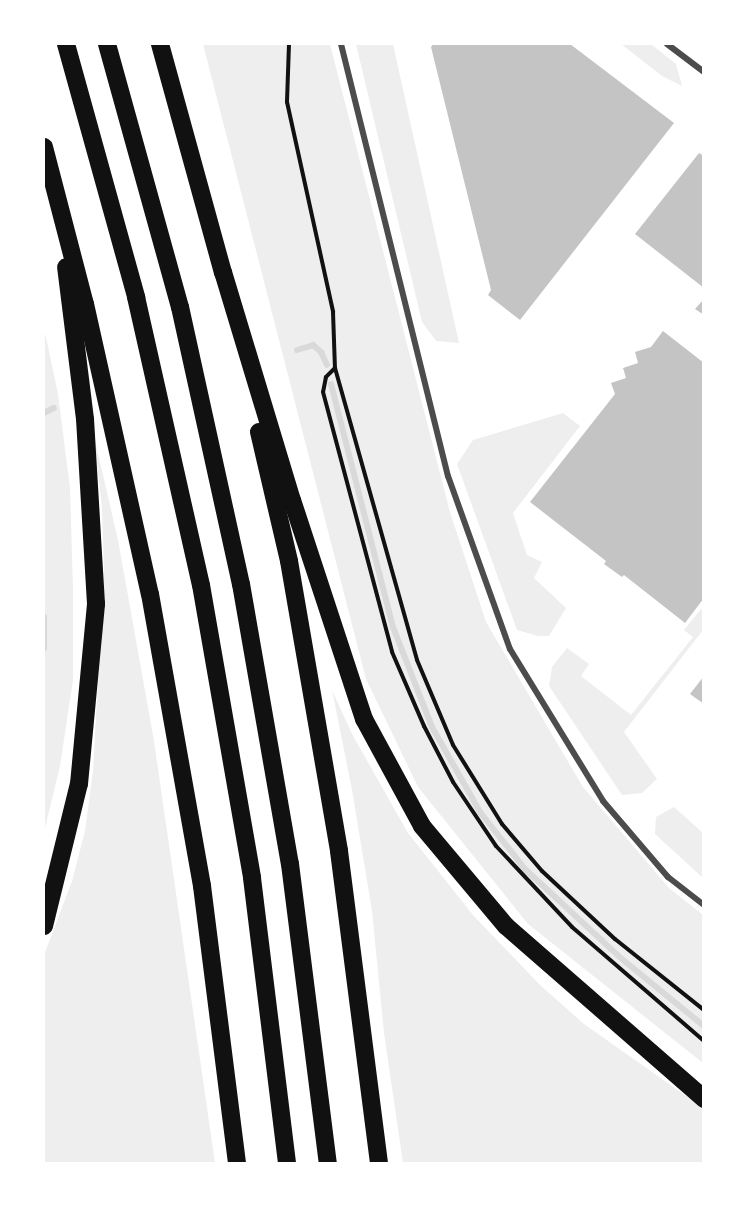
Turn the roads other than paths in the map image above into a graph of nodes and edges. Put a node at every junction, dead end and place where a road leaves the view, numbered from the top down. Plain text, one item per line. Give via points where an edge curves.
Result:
1 (66, 44) edge
2 (107, 44) edge
3 (160, 44) edge
4 (341, 44) edge
5 (667, 44) edge
6 (704, 72) edge
7 (44, 147) edge
8 (56, 188) junction
9 (223, 272) junction
10 (704, 905) edge
11 (44, 926) edge
12 (704, 1099) edge
13 (237, 1164) edge
14 (287, 1164) edge
15 (328, 1164) edge
16 (379, 1164) edge

1 - 14 highway via 136,297 201,585 252,878
2 - 15 highway via 180,307 241,584 290,864
3 - 9 highway
4 - 10 street via 448,476 510,649 603,801 668,878
5 - 6 street
7 - 8 highway
8 - 11 highway via 85,419 96,604 80,784
8 - 13 highway via 150,594 202,886
9 - 12 highway via 364,719 422,826 506,926
9 - 16 highway via 289,561 339,851

